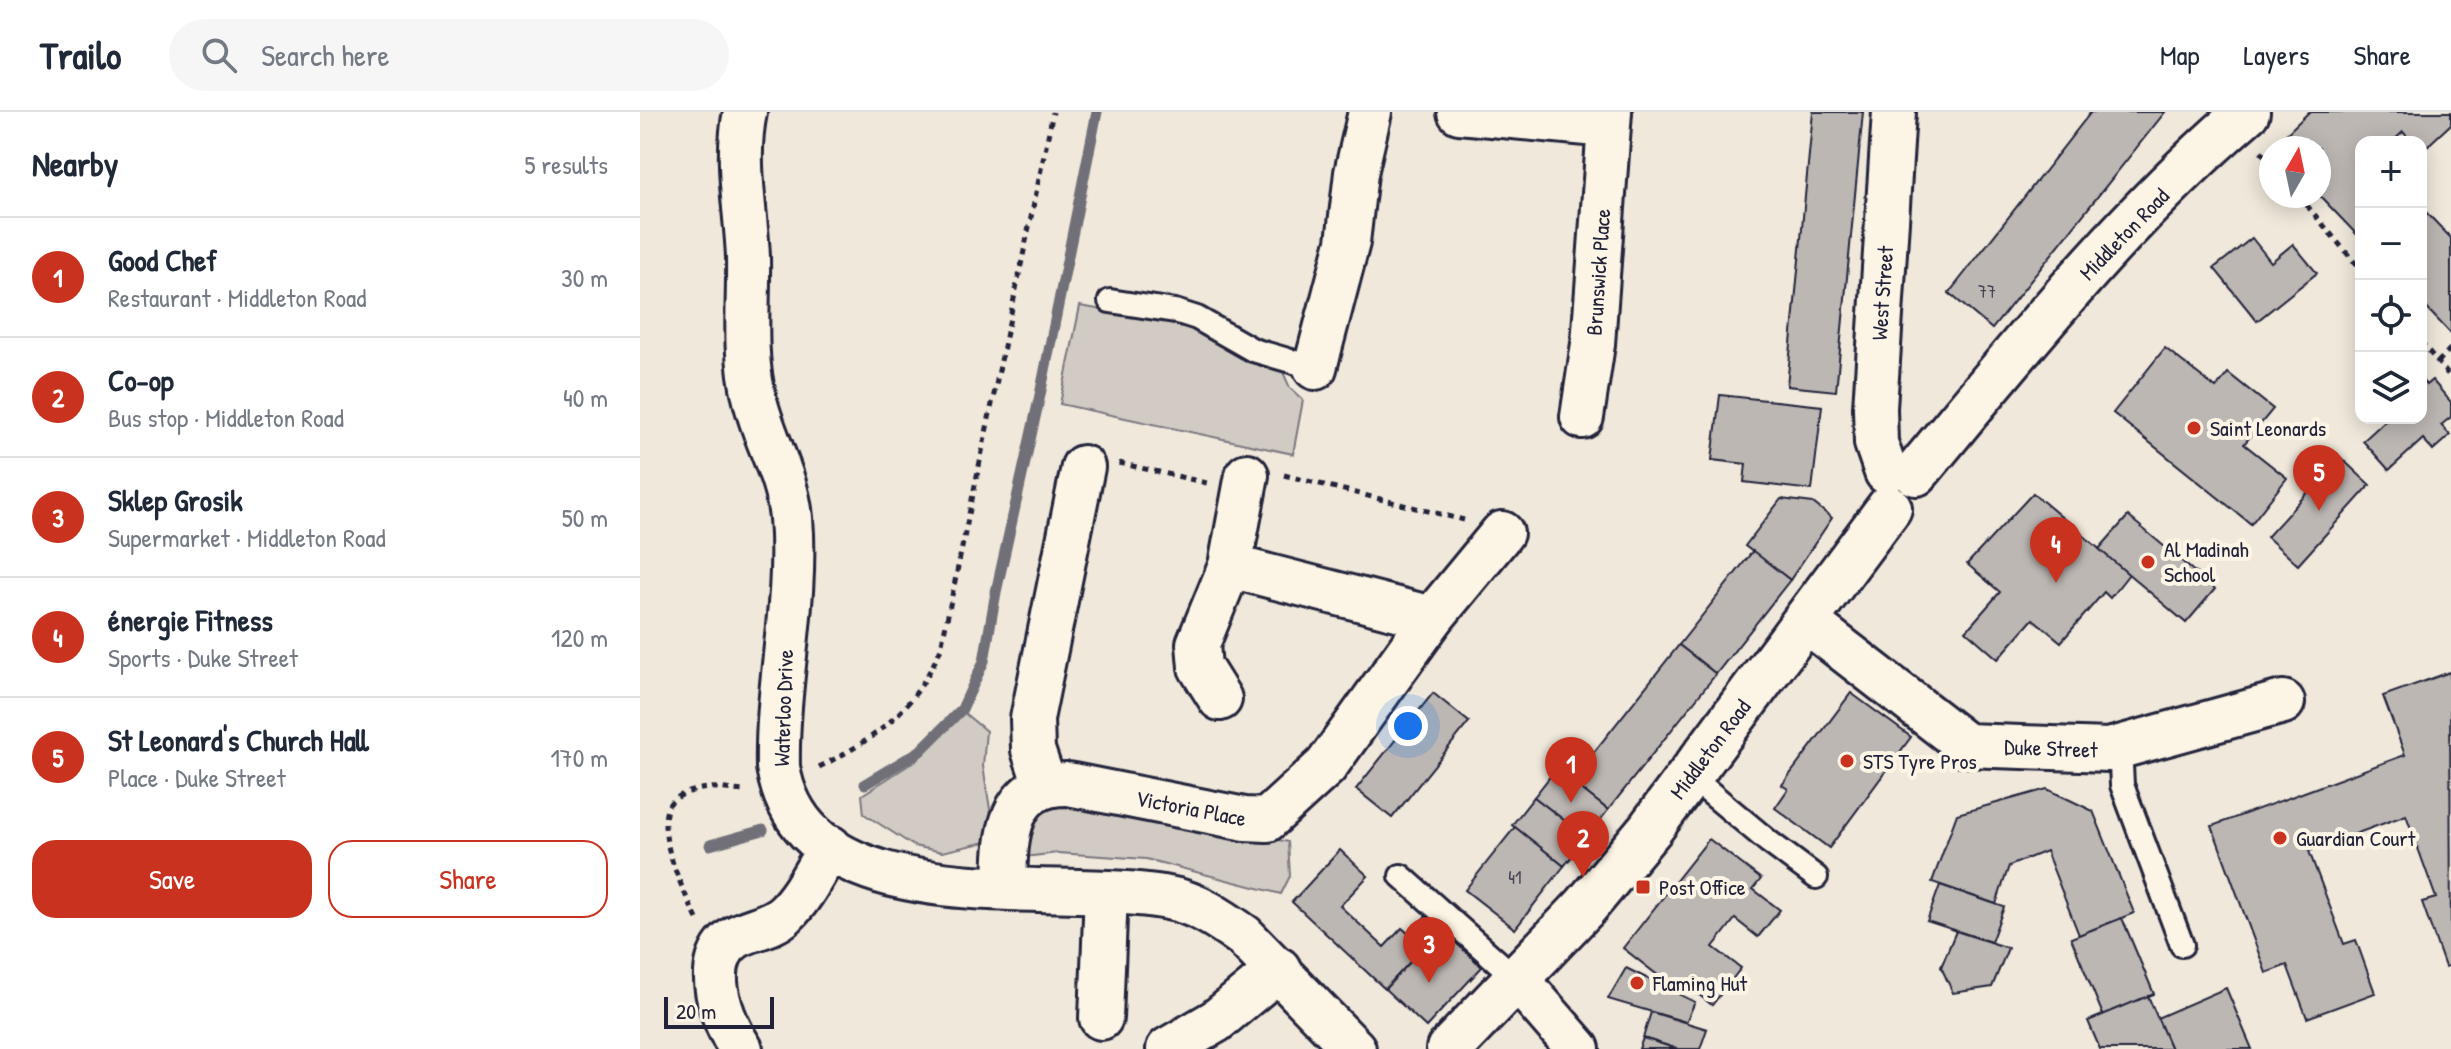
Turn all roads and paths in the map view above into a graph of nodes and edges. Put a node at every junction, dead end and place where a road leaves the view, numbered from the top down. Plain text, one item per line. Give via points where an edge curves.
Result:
1 (745, 112) edge
2 (1053, 112) edge
3 (1370, 112) edge
4 (1459, 112) edge
5 (1894, 112) edge
6 (2247, 112) edge
7 (1609, 119) edge
8 (2309, 208) edge
9 (2355, 263) edge
10 (1110, 301) dead end
11 (2451, 348) edge
12 (2427, 349) edge
13 (2438, 362) junction
14 (1315, 368) joint
15 (2451, 378) edge
16 (1582, 417) dead end
17 (1083, 467) joint
18 (1245, 483) junction
19 (1897, 484) junction
20 (1498, 537) joint
21 (1230, 566) junction
22 (1432, 618) junction
23 (1806, 621) junction
24 (1220, 699) dead end
25 (2283, 702) dead end
26 (2120, 746) junction
27 (1690, 776) junction
28 (780, 780) junction
29 (1045, 785) junction
30 (830, 847) junction
31 (1401, 876) dead end
32 (1816, 877) dead end
33 (1005, 888) junction
34 (1106, 892) junction
35 (2182, 945) dead end
36 (719, 958) junction
37 (1279, 969) junction
38 (1518, 980) junction
39 (1101, 1018) dead end
40 (741, 1049) edge
41 (1168, 1049) edge
42 (1354, 1049) edge
43 (1449, 1049) edge
44 (1578, 1049) edge

1 - 28 street, Waterloo Drive via 740,152 749,370 787,493 792,543 778,737
2 - 28 path via 941,648 930,675 915,698 873,737 821,767
3 - 14 street via 1348,242
4 - 7 street, Brunswick Place
5 - 19 street, West Street via 1875,408 1879,456
6 - 19 street, Middleton Road via 2151,204
7 - 16 street, Brunswick Place via 1593,344
8 - 9 path
10 - 14 lane via 1197,318 1253,350
11 - 13 path
12 - 13 path
13 - 15 path
17 - 18 path via 1086,456
17 - 29 street via 1032,719 1033,750
18 - 20 path via 1248,466 1461,518
18 - 21 street
19 - 23 street, Middleton Road
20 - 22 street, Victoria Place
21 - 22 street
21 - 24 street via 1198,644 1200,667
22 - 29 street, Victoria Place via 1326,766 1267,820 1068,784
23 - 26 street, Duke Street via 1966,745 2109,750
23 - 27 street, Middleton Road
25 - 26 street, Duke Street
26 - 35 lane via 2122,785
27 - 32 lane
27 - 38 street, Middleton Road via 1585,907
28 - 30 street, Waterloo Drive via 798,817
28 - 36 path via 761,789 707,788 669,804 667,839 676,877
29 - 33 street via 1019,805 1013,818
30 - 33 street, Waterloo Drive via 898,878
30 - 36 street via 784,915 733,939
31 - 38 lane
33 - 34 street, Waterloo Drive
34 - 37 street, Waterloo Drive via 1188,903 1244,936
34 - 39 street
36 - 40 street via 716,975 723,1015
37 - 41 street via 1216,1021
37 - 42 street, Waterloo Drive
38 - 43 street, Middleton Road
38 - 44 street

